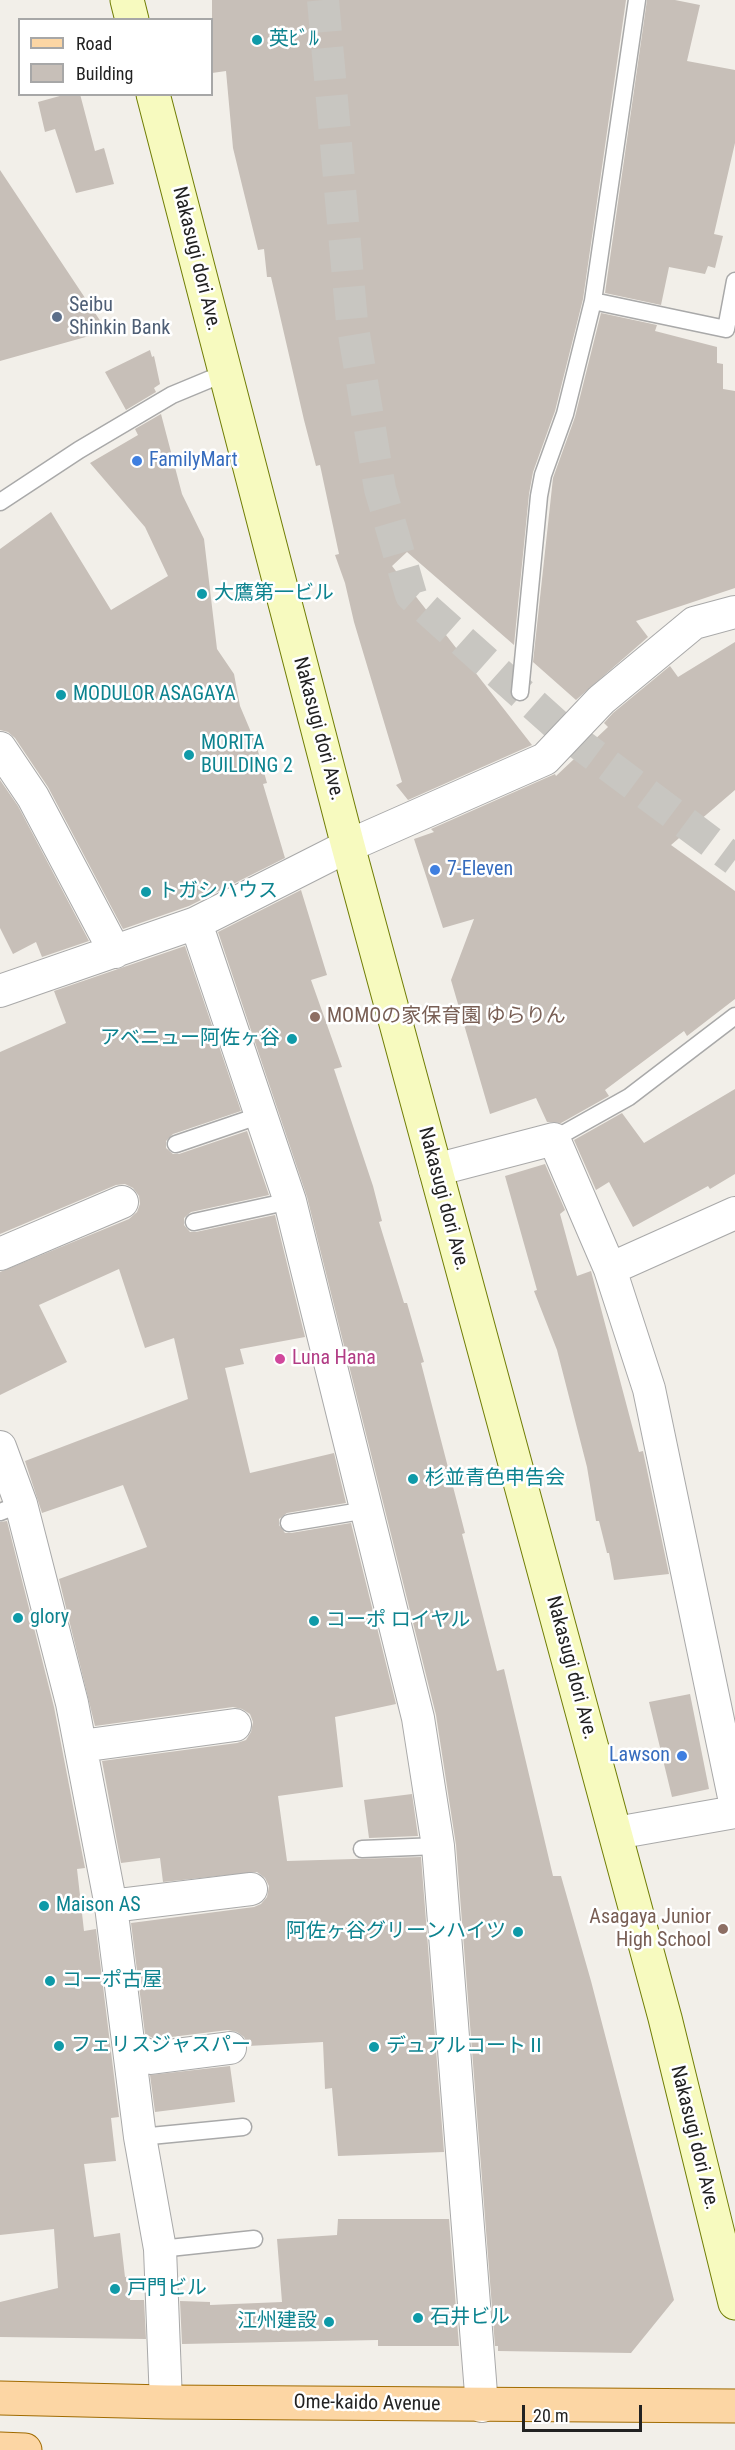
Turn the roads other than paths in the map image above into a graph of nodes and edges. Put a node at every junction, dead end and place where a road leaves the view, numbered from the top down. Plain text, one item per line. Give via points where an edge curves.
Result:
1 (127, 0) edge
2 (637, 0) edge
3 (132, 18) edge
4 (154, 96) edge
5 (735, 281) edge
6 (593, 301) junction
7 (730, 334) edge
8 (225, 373) junction
9 (0, 502) edge
10 (735, 612) edge
11 (520, 692) dead end
12 (0, 748) edge
13 (348, 846) junction
14 (196, 923) junction
15 (115, 952) junction
16 (2, 987) edge
17 (735, 1016) edge
18 (261, 1115) junction
19 (554, 1139) junction
20 (176, 1144) dead end
21 (435, 1170) junction
22 (290, 1201) junction
23 (122, 1202) dead end
24 (735, 1213) edge
25 (194, 1222) dead end
26 (0, 1254) edge
27 (610, 1269) junction
28 (0, 1446) edge
29 (10, 1508) edge
30 (367, 1510) junction
31 (289, 1523) dead end
32 (235, 1725) dead end
33 (81, 1746) junction
34 (735, 1802) edge
35 (735, 1812) edge
36 (616, 1833) junction
37 (438, 1846) junction
38 (362, 1849) dead end
39 (251, 1889) dead end
40 (111, 1906) junction
41 (129, 2045) junction
42 (230, 2048) dead end
43 (243, 2127) dead end
44 (141, 2137) junction
45 (254, 2239) dead end
46 (160, 2249) junction
47 (735, 2302) edge
48 (0, 2398) edge
49 (166, 2402) junction
50 (482, 2406) junction
51 (735, 2406) edge
52 (0, 2449) edge
53 (25, 2450) edge

1 - 3 main road
2 - 6 lane
4 - 8 main road, Nakasugi dori Ave.
5 - 7 lane
6 - 7 lane
6 - 11 lane via 566,414 539,496
8 - 9 lane via 172,395
8 - 13 main road, Nakasugi dori Ave.
10 - 13 street via 694,623 601,700 545,759
12 - 15 street via 33,797
13 - 14 street
13 - 21 main road, Nakasugi dori Ave.
14 - 15 street
14 - 18 street
15 - 16 street
17 - 19 lane via 629,1098
18 - 20 lane
18 - 22 street
19 - 21 street
19 - 27 street
21 - 36 main road, Nakasugi dori Ave.
22 - 25 lane
22 - 30 street
23 - 26 street
24 - 27 street
27 - 34 street via 649,1389
28 - 29 street
29 - 33 street
30 - 31 lane
30 - 37 street via 418,1718
32 - 33 street
33 - 40 street
35 - 36 street
36 - 47 main road, Nakasugi dori Ave.
37 - 38 lane
37 - 50 street
39 - 40 street
40 - 41 street
41 - 42 street via 151,2058
41 - 44 street
43 - 44 lane
44 - 46 street
45 - 46 lane
46 - 49 street
48 - 49 main road, Ome-kaido Avenue
49 - 50 main road, Ome-kaido Avenue
50 - 51 main road, Ome-kaido Avenue
52 - 53 main road

